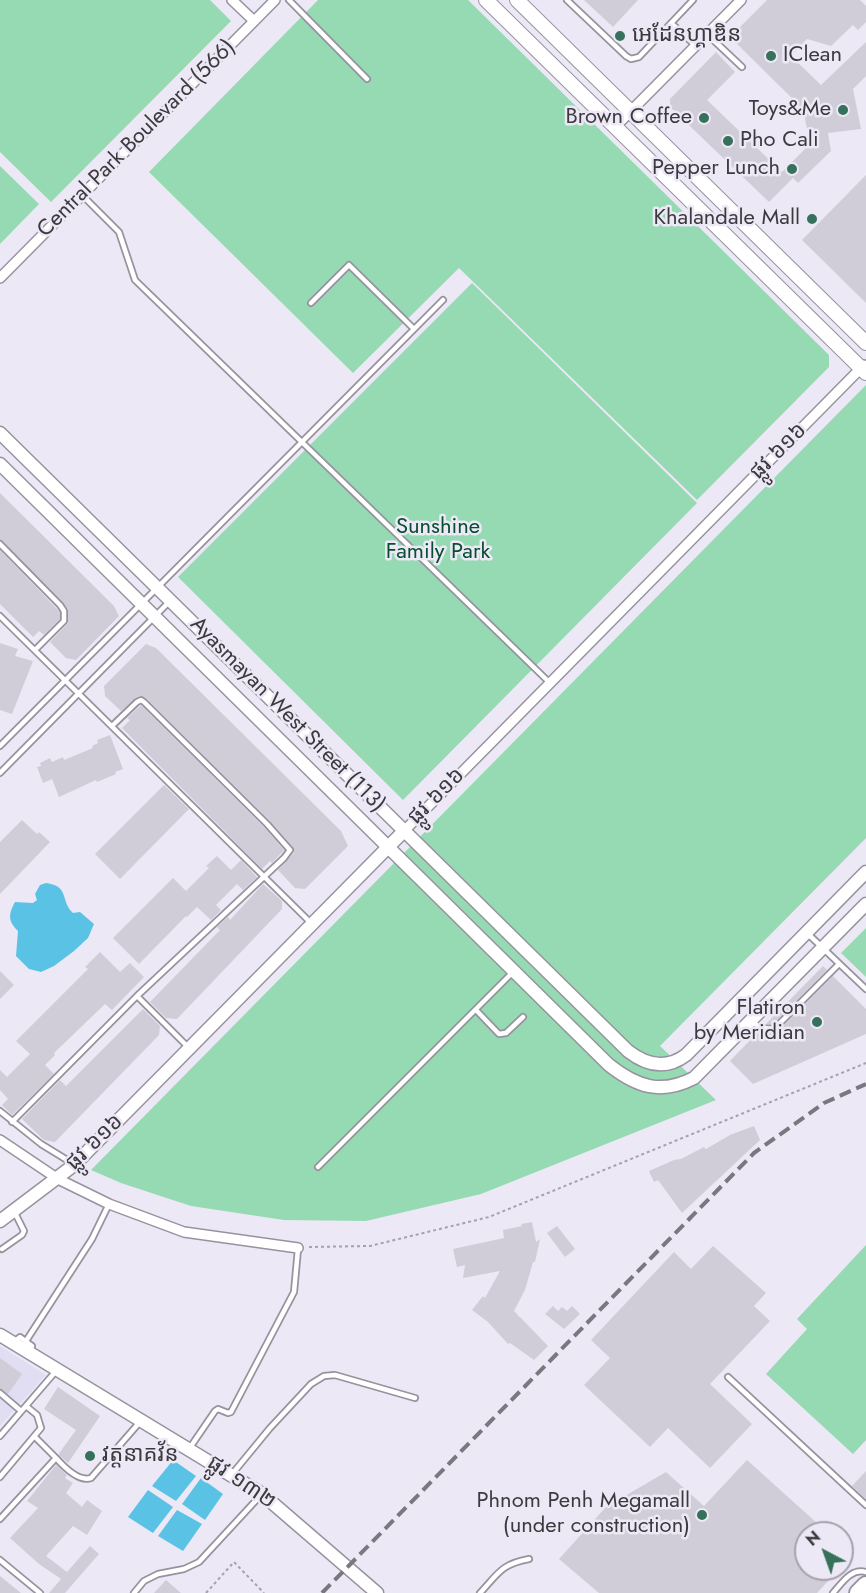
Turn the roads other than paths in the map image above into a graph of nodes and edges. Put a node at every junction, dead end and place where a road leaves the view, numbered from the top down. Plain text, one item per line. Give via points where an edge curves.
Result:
1 (232, 0) edge
2 (274, 0) edge
3 (289, 0) edge
4 (486, 0) edge
5 (517, 0) edge
6 (567, 0) edge
7 (693, 0) edge
8 (741, 0) edge
9 (254, 21) junction
10 (671, 22) junction
11 (707, 34) junction
12 (696, 46) junction
13 (742, 67) dead end
14 (367, 79) dead end
15 (631, 112) junction
16 (615, 127) junction
17 (82, 195) junction
18 (0, 278) edge
19 (442, 300) dead end
20 (311, 303) dead end
21 (414, 329) junction
22 (866, 343) edge
23 (864, 369) edge
24 (0, 433) edge
25 (302, 441) junction
26 (19, 452) junction
27 (2, 466) edge
28 (0, 544) edge
29 (156, 587) junction
30 (170, 601) junction
31 (141, 603) junction
32 (0, 616) edge
33 (154, 616) junction
34 (35, 650) junction
35 (233, 662) junction
36 (217, 678) junction
37 (65, 680) junction
38 (550, 683) junction
39 (78, 693) junction
40 (111, 726) junction
41 (0, 746) edge
42 (0, 772) edge
43 (404, 831) junction
44 (388, 847) junction
45 (866, 872) edge
46 (263, 877) junction
47 (852, 887) junction
48 (866, 902) edge
49 (312, 924) junction
50 (807, 933) junction
51 (823, 948) junction
52 (530, 955) junction
53 (840, 964) junction
54 (514, 971) junction
55 (866, 989) edge
56 (137, 996) junction
57 (476, 1010) junction
58 (523, 1017) dead end
59 (751, 1021) junction
60 (190, 1048) junction
61 (0, 1111) edge
62 (12, 1122) junction
63 (0, 1140) edge
64 (74, 1165) junction
65 (318, 1167) dead end
66 (58, 1179) junction
67 (109, 1204) junction
68 (14, 1211) junction
69 (0, 1221) edge
70 (1, 1248) edge
71 (298, 1248) joint
72 (0, 1335) edge
73 (23, 1346) junction
74 (58, 1369) junction
75 (728, 1377) dead end
76 (0, 1393) edge
77 (415, 1398) dead end
78 (26, 1406) junction
79 (21, 1411) junction
80 (141, 1420) junction
81 (0, 1436) edge
82 (35, 1437) junction
83 (189, 1449) junction
84 (56, 1458) junction
85 (231, 1475) junction
86 (0, 1477) edge
87 (262, 1494) junction
88 (866, 1505) edge
89 (0, 1519) edge
90 (529, 1559) dead end
91 (0, 1560) edge
92 (866, 1572) edge
93 (866, 1585) edge
94 (40, 1593) edge
95 (134, 1593) edge
96 (378, 1593) edge
97 (480, 1593) edge
98 (833, 1593) edge
99 (858, 1593) edge

1 - 9 street
2 - 9 street, Central Park Boulevard (566)
3 - 14 lane
4 - 16 main road
5 - 15 main road
6 - 10 lane via 632,59 639,57
7 - 10 lane
8 - 11 street
9 - 17 street, Central Park Boulevard (566)
10 - 12 lane
11 - 12 street
11 - 13 lane
12 - 15 street
15 - 16 street
15 - 22 main road
16 - 23 main road
17 - 18 street, Central Park Boulevard (566)
17 - 25 lane via 119,232 135,280
19 - 21 lane
20 - 21 lane via 349,265
21 - 25 lane
23 - 38 street, ផ្លូវ ៦១៦
24 - 26 street, Ayasmayan West Street (113)
25 - 29 lane
25 - 38 lane
26 - 27 street
26 - 29 street, Ayasmayan West Street (113)
27 - 31 street, Ayasmayan West Street (113)
28 - 34 lane via 64,612 64,621
29 - 30 street, Ayasmayan West Street (113)
29 - 31 lane
30 - 33 lane
30 - 35 street, Ayasmayan West Street (113)
31 - 33 street, Ayasmayan West Street (113)
31 - 37 lane
32 - 34 lane
33 - 36 street, Ayasmayan West Street (113)
33 - 39 lane
34 - 37 lane
35 - 36 street
35 - 43 street, Ayasmayan West Street (113)
36 - 44 street, Ayasmayan West Street (113)
37 - 39 lane
37 - 41 lane
38 - 43 street, ផ្លូវ ៦១៦
39 - 40 lane
39 - 42 lane
40 - 46 lane
40 - 46 lane via 141,700 188,746 290,850
43 - 44 street, ផ្លូវ ៦១៦
43 - 52 street, Ayasmayan West Street (113)
44 - 49 street, ផ្លូវ ៦១៦
44 - 54 street, Ayasmayan West Street (113)
45 - 47 street
46 - 49 lane
46 - 56 lane
47 - 48 street
47 - 50 street
48 - 51 street
49 - 60 street, ផ្លូវ ៦១៦
50 - 51 lane
50 - 52 street, Ayasmayan West Street (113) via 686,1055 666,1065 645,1062 628,1051
51 - 53 lane
51 - 59 street
52 - 54 street
53 - 55 lane
53 - 59 lane via 775,1028 760,1028
54 - 57 lane
54 - 59 street, Ayasmayan West Street (113) via 617,1072 643,1086 684,1083 694,1078
56 - 60 lane
56 - 62 lane
57 - 58 lane via 499,1034 506,1033
57 - 65 lane
60 - 64 street, ផ្លូវ ៦១៦
61 - 62 lane
62 - 64 lane
63 - 66 street
64 - 66 street, ផ្លូវ ៦១៦
66 - 67 street
66 - 68 street, ផ្លូវ ៦១៦
67 - 71 street via 184,1232
67 - 73 lane via 92,1239
68 - 69 street, ផ្លូវ ៦១៦
68 - 70 lane via 24,1231
71 - 83 lane via 294,1292 231,1412 218,1408
72 - 73 street, ផ្លូវ ១៣២
73 - 74 street, ផ្លូវ ១៣២
74 - 78 lane
74 - 80 street, ផ្លូវ ១៣២
75 - 88 lane
76 - 79 lane
77 - 85 lane via 324,1376 311,1384
78 - 79 lane
78 - 82 lane via 41,1422 42,1428
79 - 81 lane
80 - 83 street, ផ្លូវ ១៣២
80 - 84 lane via 91,1478 77,1476
82 - 84 lane
82 - 86 lane
83 - 85 street, ផ្លូវ ១៣២
84 - 89 lane
85 - 87 street, ផ្លូវ ១៣២
87 - 95 lane via 199,1562 158,1574 144,1581
87 - 96 street, ផ្លូវ ១៣២
90 - 97 lane via 504,1566
91 - 94 lane
92 - 98 lane via 853,1572
93 - 99 highway

